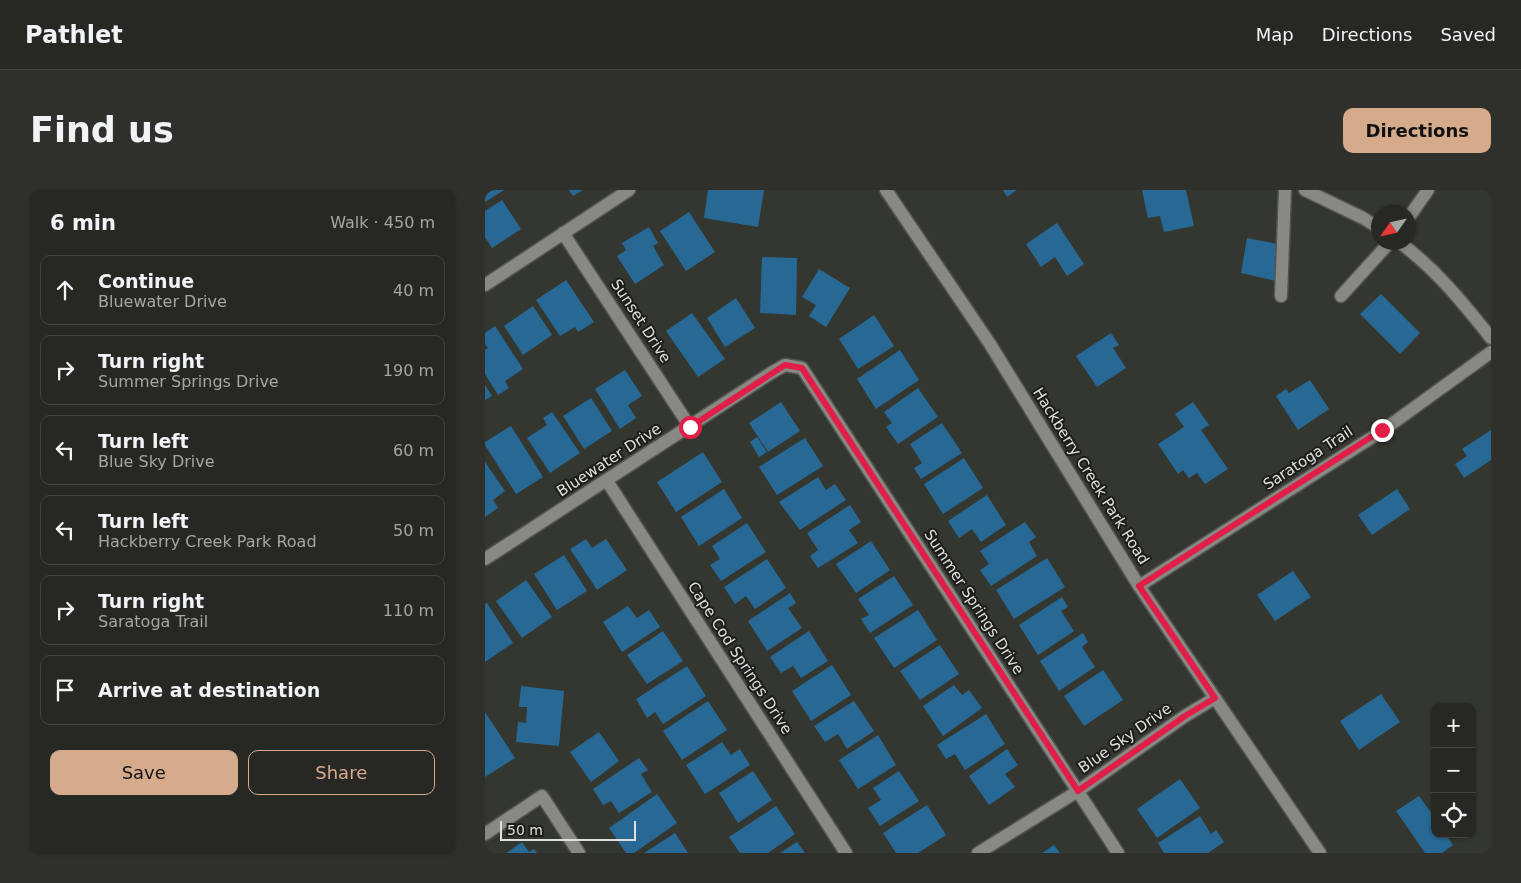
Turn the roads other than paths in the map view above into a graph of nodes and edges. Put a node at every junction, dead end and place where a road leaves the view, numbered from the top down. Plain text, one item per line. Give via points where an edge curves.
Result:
1 (629, 190) edge
2 (886, 190) edge
3 (1285, 190) edge
4 (1305, 190) edge
5 (1427, 190) edge
6 (1416, 206) edge
7 (1371, 223) edge
8 (563, 233) junction
9 (1383, 250) edge
10 (1410, 250) edge
11 (485, 285) edge
12 (1281, 296) dead end
13 (1341, 296) dead end
14 (1491, 338) edge
15 (1491, 352) edge
16 (802, 368) joint
17 (690, 427) junction
18 (607, 481) junction
19 (485, 559) edge
20 (1139, 586) junction
21 (1215, 698) junction
22 (1078, 791) junction
23 (485, 834) edge
24 (579, 853) edge
25 (846, 853) edge
26 (977, 853) edge
27 (1118, 853) edge
28 (1320, 853) edge

1 - 8 street
2 - 20 street, Hackberry Creek Park Road via 991,344
3 - 12 street
4 - 7 street
5 - 6 street
8 - 11 street
8 - 17 street, Sunset Drive
9 - 13 street
10 - 14 street
15 - 20 street, Saratoga Trail via 1382,430
16 - 17 street, Bluewater Drive via 785,365
16 - 22 street, Summer Springs Drive
17 - 18 street, Bluewater Drive
18 - 19 street, Bluewater Drive
18 - 25 street, Cape Cod Springs Drive
20 - 21 street, Hackberry Creek Park Road
21 - 22 street, Blue Sky Drive
21 - 28 street, Hackberry Creek Park Road
22 - 26 street, Blue Sky Drive
22 - 27 street, Summer Springs Drive
23 - 24 street via 542,796

